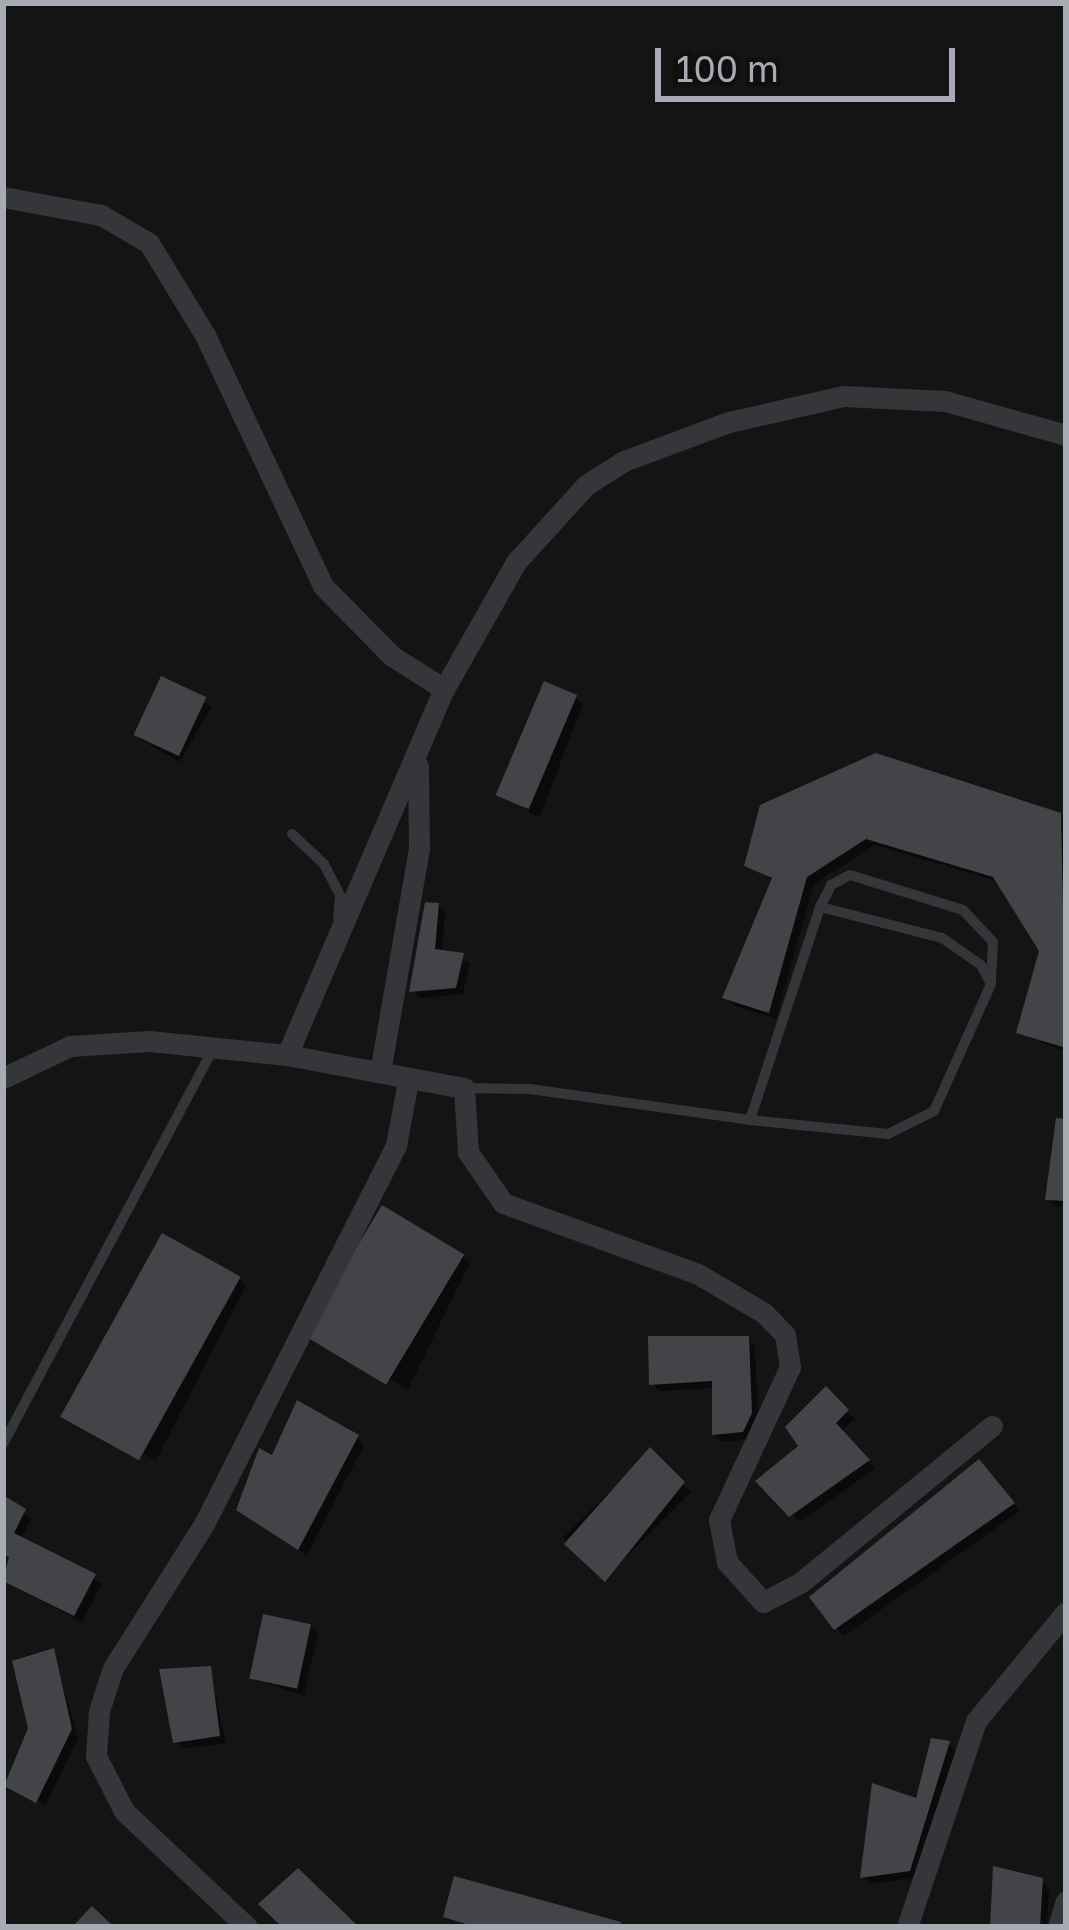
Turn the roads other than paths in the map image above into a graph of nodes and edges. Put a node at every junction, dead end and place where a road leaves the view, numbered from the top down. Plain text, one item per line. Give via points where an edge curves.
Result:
1 (3, 197) edge
2 (1066, 435) edge
3 (444, 689) junction
4 (418, 765) junction
5 (292, 834) dead end
6 (820, 907) junction
7 (336, 938) junction
8 (991, 984) junction
9 (214, 1048) junction
10 (287, 1055) junction
11 (380, 1072) junction
12 (3, 1078) edge
13 (408, 1081) junction
14 (464, 1088) junction
15 (750, 1120) junction
16 (992, 1426) dead end
17 (3, 1444) edge
18 (1066, 1612) edge
19 (1066, 1901) edge
20 (247, 1927) edge
21 (908, 1927) edge
22 (1058, 1927) edge

1 - 3 street via 100,215 148,243 205,335 323,586 392,656
2 - 3 street via 945,401 843,396 729,422 624,461 546,520
3 - 4 street
4 - 7 street
4 - 11 street via 419,849
5 - 7 lane via 324,864 340,896
6 - 8 lane via 957,944
6 - 8 lane via 831,884 850,874 963,910 993,942
6 - 15 lane
7 - 10 street
8 - 15 lane via 925,1122 888,1134
9 - 10 street
9 - 12 street via 70,1046
9 - 17 lane
10 - 11 street
11 - 13 street
13 - 14 street
13 - 20 street via 396,1145 204,1524 112,1668 99,1711 96,1756 124,1811
14 - 15 lane via 530,1089
14 - 16 street via 469,1152 503,1203 698,1274 785,1335 790,1367 719,1520 727,1562 764,1602 800,1583
18 - 21 street via 976,1721
19 - 22 street

